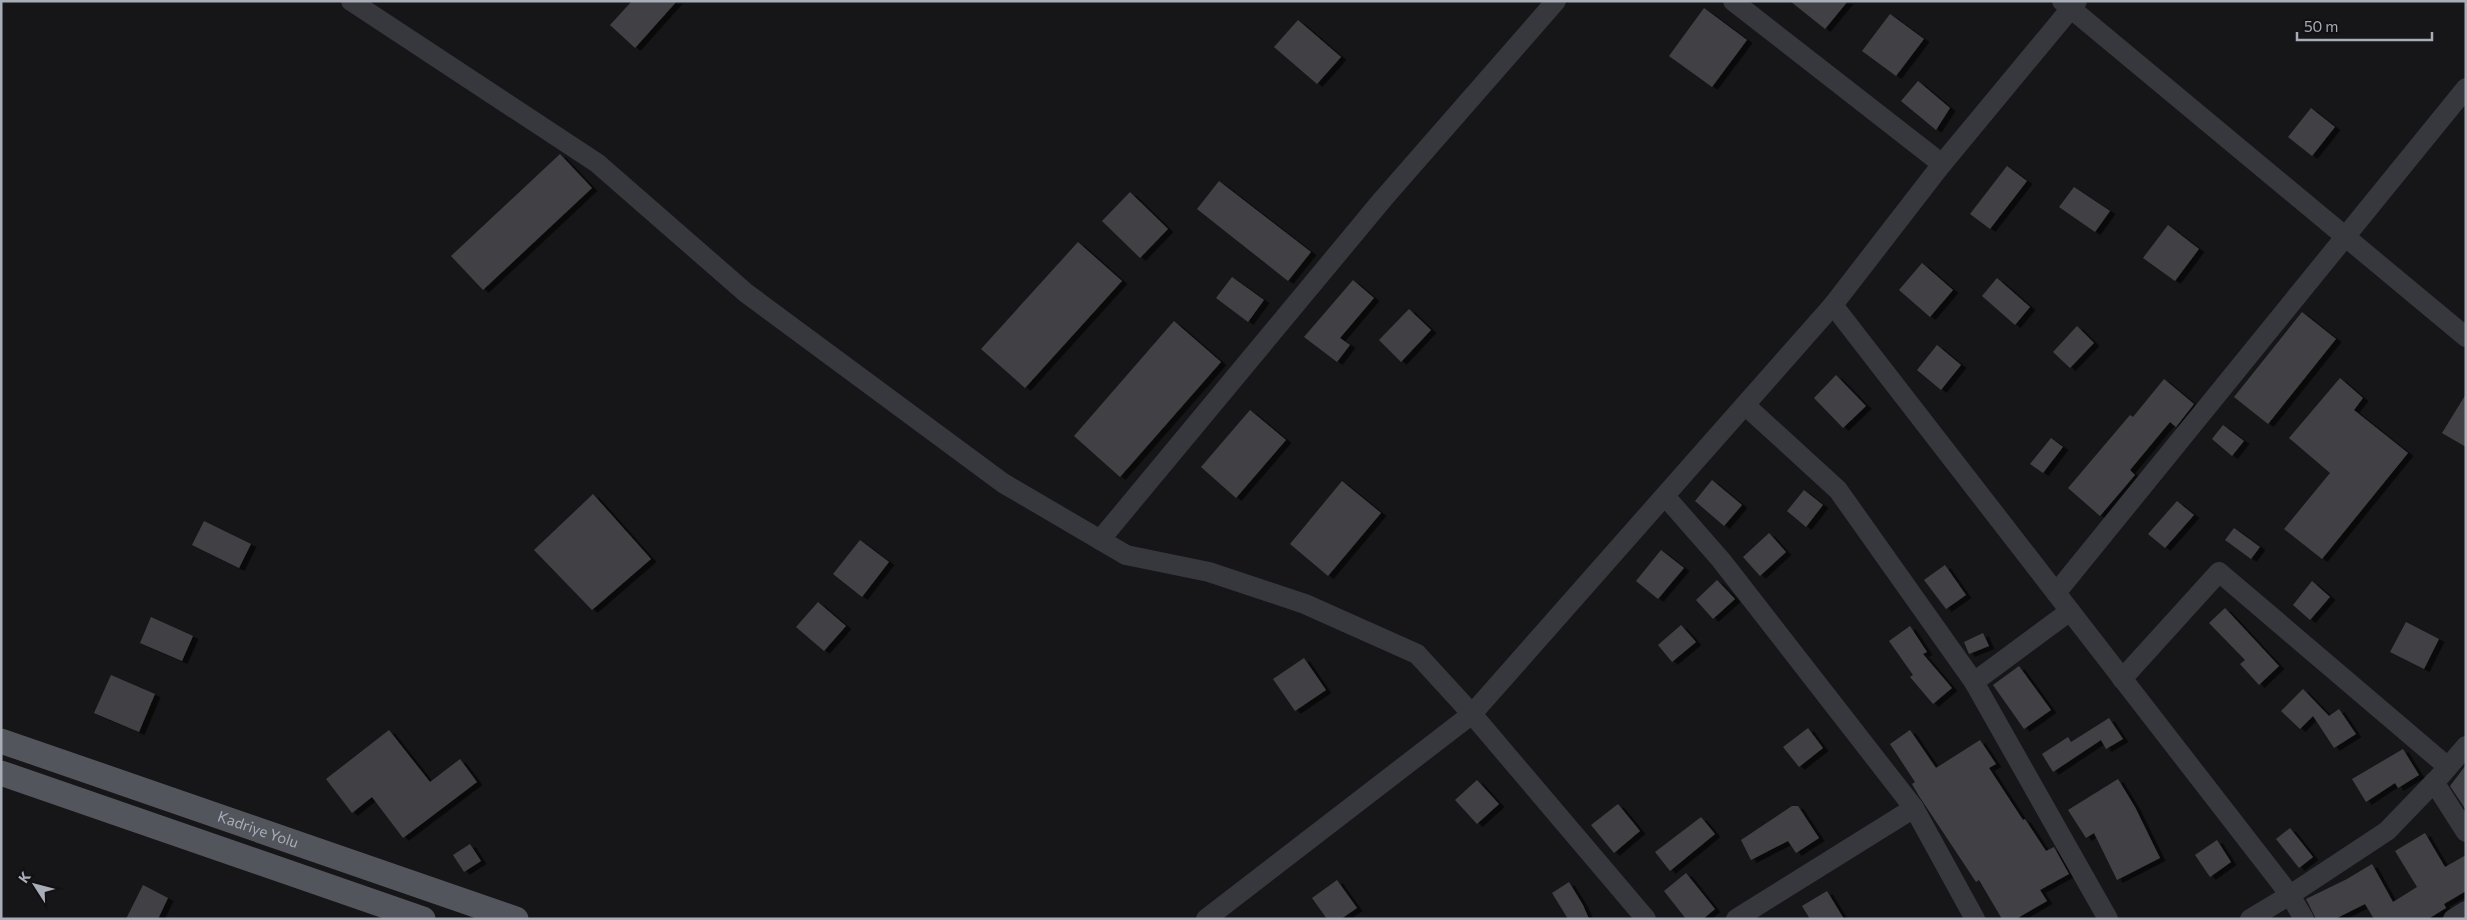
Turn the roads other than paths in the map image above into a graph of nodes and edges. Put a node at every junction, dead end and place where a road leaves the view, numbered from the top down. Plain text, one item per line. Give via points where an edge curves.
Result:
1 (350, 1) edge
2 (1556, 1) edge
3 (1733, 1) edge
4 (2071, 4) edge
5 (2462, 101) edge
6 (1942, 164) junction
7 (2347, 237) junction
8 (1833, 305) junction
9 (2466, 337) edge
10 (1745, 405) junction
11 (1665, 496) junction
12 (1100, 540) junction
13 (2056, 593) junction
14 (2070, 611) junction
15 (2122, 680) junction
16 (1974, 682) junction
17 (1472, 714) junction
18 (1, 741) edge
19 (2466, 746) edge
20 (2448, 768) junction
21 (1, 773) edge
22 (2434, 782) junction
23 (1914, 808) junction
24 (2466, 832) edge
25 (2290, 895) junction
26 (2466, 912) edge
27 (423, 919) edge
28 (516, 919) edge
29 (1206, 919) edge
30 (1646, 919) edge
31 (1736, 919) edge
32 (1975, 919) edge
33 (2108, 919) edge
34 (2250, 919) edge
35 (2304, 919) edge
36 (2452, 919) edge

1 - 12 street via 597,163 746,293 1003,483
2 - 12 street via 1383,199
3 - 6 street
4 - 6 street
4 - 7 street
5 - 7 street
6 - 8 street
7 - 9 street
7 - 13 street via 2190,424
8 - 10 street
8 - 13 street
10 - 11 street
10 - 16 street via 1838,490
11 - 17 street
11 - 23 street via 1721,560
12 - 17 street via 1126,555 1209,572 1305,604 1417,654
13 - 14 street
14 - 15 street
14 - 16 street
15 - 20 street via 2219,572
15 - 25 street
16 - 33 street
17 - 29 street
17 - 30 street
18 - 28 main road, Kadriye Yolu
19 - 20 street
20 - 22 street
21 - 27 main road, Kadriye Yolu
22 - 24 street
22 - 25 street via 2387,831
23 - 31 street
23 - 32 street
25 - 34 street
25 - 35 street
26 - 36 street

